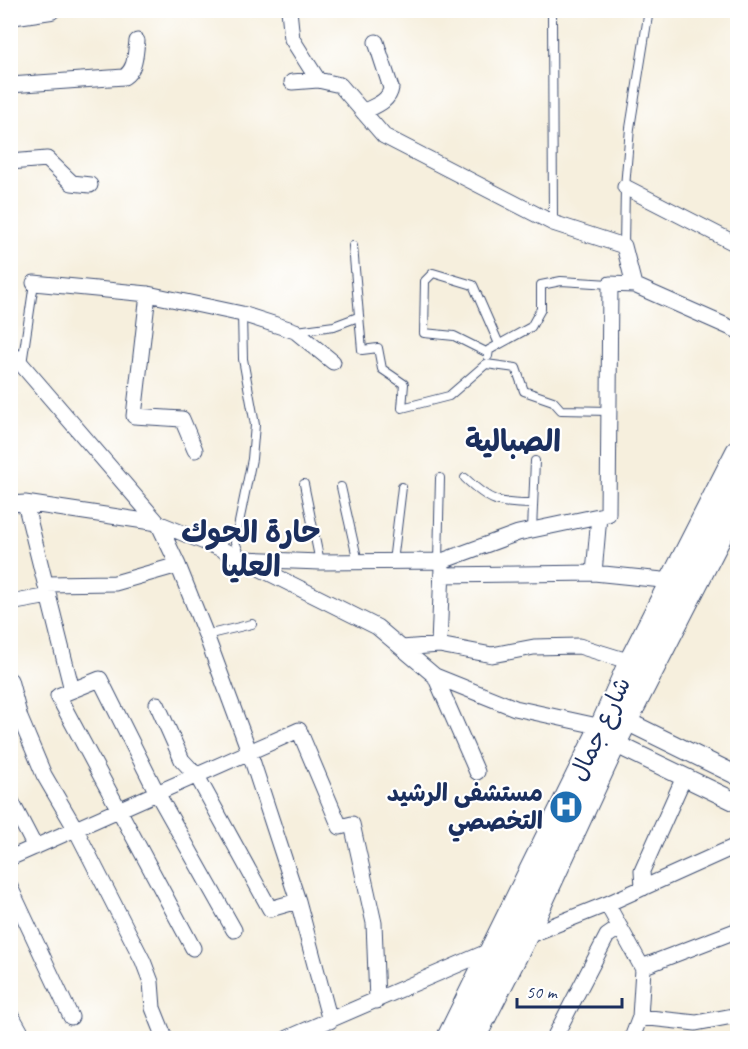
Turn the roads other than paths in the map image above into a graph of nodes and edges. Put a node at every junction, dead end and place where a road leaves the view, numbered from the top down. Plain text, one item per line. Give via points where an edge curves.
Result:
1 (51, 10) edge
2 (289, 10) edge
3 (552, 10) edge
4 (649, 10) edge
5 (19, 14) edge
6 (137, 41) dead end
7 (376, 42) dead end
8 (318, 80) junction
9 (292, 82) dead end
10 (10, 85) edge
11 (363, 112) junction
12 (10, 162) edge
13 (90, 185) dead end
14 (625, 187) junction
15 (553, 223) junction
16 (738, 245) edge
17 (353, 246) dead end
18 (624, 246) junction
19 (34, 283) joint
20 (610, 284) junction
21 (634, 285) junction
22 (148, 294) junction
23 (242, 314) junction
24 (358, 317) junction
25 (295, 331) junction
26 (738, 331) edge
27 (499, 344) junction
28 (10, 351) edge
29 (488, 353) junction
30 (333, 362) dead end
31 (22, 364) junction
32 (486, 364) junction
33 (609, 411) junction
34 (195, 450) dead end
35 (738, 453) edge
36 (535, 460) dead end
37 (440, 478) dead end
38 (465, 478) dead end
39 (304, 484) dead end
40 (402, 487) dead end
41 (341, 488) dead end
42 (738, 500) edge
43 (18, 503) edge
44 (533, 504) junction
45 (599, 516) junction
46 (158, 523) junction
47 (532, 530) junction
48 (242, 559) junction
49 (320, 562) junction
50 (358, 562) junction
51 (393, 562) junction
52 (178, 565) junction
53 (441, 566) junction
54 (594, 573) junction
55 (672, 581) junction
56 (47, 590) junction
57 (10, 603) edge
58 (252, 624) dead end
59 (206, 635) junction
60 (439, 645) junction
61 (402, 648) junction
62 (631, 662) junction
63 (435, 676) junction
64 (10, 680) edge
65 (72, 690) junction
66 (157, 704) dead end
67 (626, 721) junction
68 (608, 735) junction
69 (249, 751) junction
70 (477, 772) dead end
71 (197, 776) junction
72 (738, 776) edge
73 (684, 777) junction
74 (157, 793) junction
75 (10, 799) edge
76 (738, 803) edge
77 (118, 811) junction
78 (75, 828) junction
79 (738, 845) edge
80 (35, 847) junction
81 (10, 858) edge
82 (10, 887) edge
83 (643, 888) junction
84 (298, 901) junction
85 (608, 904) junction
86 (620, 927) junction
87 (234, 930) dead end
88 (738, 930) edge
89 (524, 938) junction
90 (193, 948) dead end
91 (495, 949) junction
92 (642, 967) junction
93 (377, 1000) junction
94 (738, 1015) edge
95 (71, 1017) dead end
96 (640, 1017) junction
97 (10, 1022) edge
98 (322, 1029) edge
99 (19, 1038) edge
100 (165, 1038) edge
101 (288, 1038) edge
102 (449, 1038) edge
103 (472, 1038) edge
104 (554, 1038) edge
105 (632, 1038) edge

1 - 5 street
2 - 8 street via 292,39
3 - 15 lane
4 - 14 lane
6 - 10 street via 134,66 124,76
7 - 11 street via 390,95
8 - 9 street
8 - 11 street via 340,85
11 - 15 street via 384,136
12 - 13 street via 47,159 72,183
14 - 16 street
14 - 18 lane
15 - 18 street
17 - 24 lane
18 - 21 street
19 - 22 street
19 - 31 lane
20 - 21 street
20 - 27 lane via 561,281 541,285 541,309 531,327
20 - 33 street
21 - 26 street
22 - 23 street
22 - 34 street via 135,416 182,419
23 - 25 street
23 - 48 lane via 243,359 255,425 235,542
24 - 25 lane via 334,326
24 - 32 lane via 362,350 378,348 382,369 404,384 402,408 449,396
25 - 30 street
27 - 29 lane
27 - 29 lane via 472,285 433,273 425,281 424,333 454,336
28 - 31 street
29 - 32 lane
31 - 46 street
32 - 33 lane via 516,368 524,392 553,401 561,410
33 - 45 street via 608,514
35 - 55 main road, شارع جمال
36 - 44 lane
37 - 53 lane
38 - 44 lane via 483,495 508,504
39 - 49 lane
40 - 51 lane
41 - 50 lane
42 - 67 main road, شارع جمال
43 - 46 street
43 - 56 street
44 - 47 lane
45 - 47 street
45 - 54 street
46 - 48 street
46 - 52 street
47 - 53 street
48 - 49 street
48 - 61 street via 377,627
49 - 50 street
50 - 51 street
51 - 53 street
52 - 56 street via 115,583
52 - 59 street
53 - 54 street
53 - 60 street
54 - 55 street
55 - 62 main road, شارع جمال
56 - 57 street
56 - 65 street
58 - 59 lane
59 - 69 street
60 - 61 street
60 - 62 street via 492,655 534,647 579,646
61 - 63 street
62 - 68 main road, شارع جمال
63 - 68 street via 515,708
63 - 70 street
64 - 78 street via 20,718 44,775
65 - 74 street via 100,679
65 - 77 street via 58,696
66 - 71 street via 182,760
67 - 68 main road, شارع جمال
67 - 72 street
68 - 73 street
68 - 89 main road, شارع جمال
68 - 91 main road, شارع جمال
69 - 71 street
69 - 84 street
69 - 93 street via 299,730 340,827 352,824 374,923
71 - 74 street
71 - 84 street via 270,909
73 - 76 street
73 - 83 street via 642,871
74 - 77 street
74 - 87 street
75 - 80 street
77 - 78 street
77 - 90 street
78 - 80 street
78 - 100 street via 143,961 151,982 153,1008
79 - 83 street
80 - 81 street
82 - 95 street
83 - 85 street
84 - 98 street
85 - 86 street
85 - 89 street
86 - 92 street
86 - 104 street via 607,936
88 - 92 street
89 - 91 street
89 - 103 main road, شارع جمال
91 - 93 street
91 - 102 main road, شارع جمال
92 - 96 street
93 - 98 street
94 - 96 street via 696,1023
96 - 105 street
97 - 99 main road
98 - 101 street

